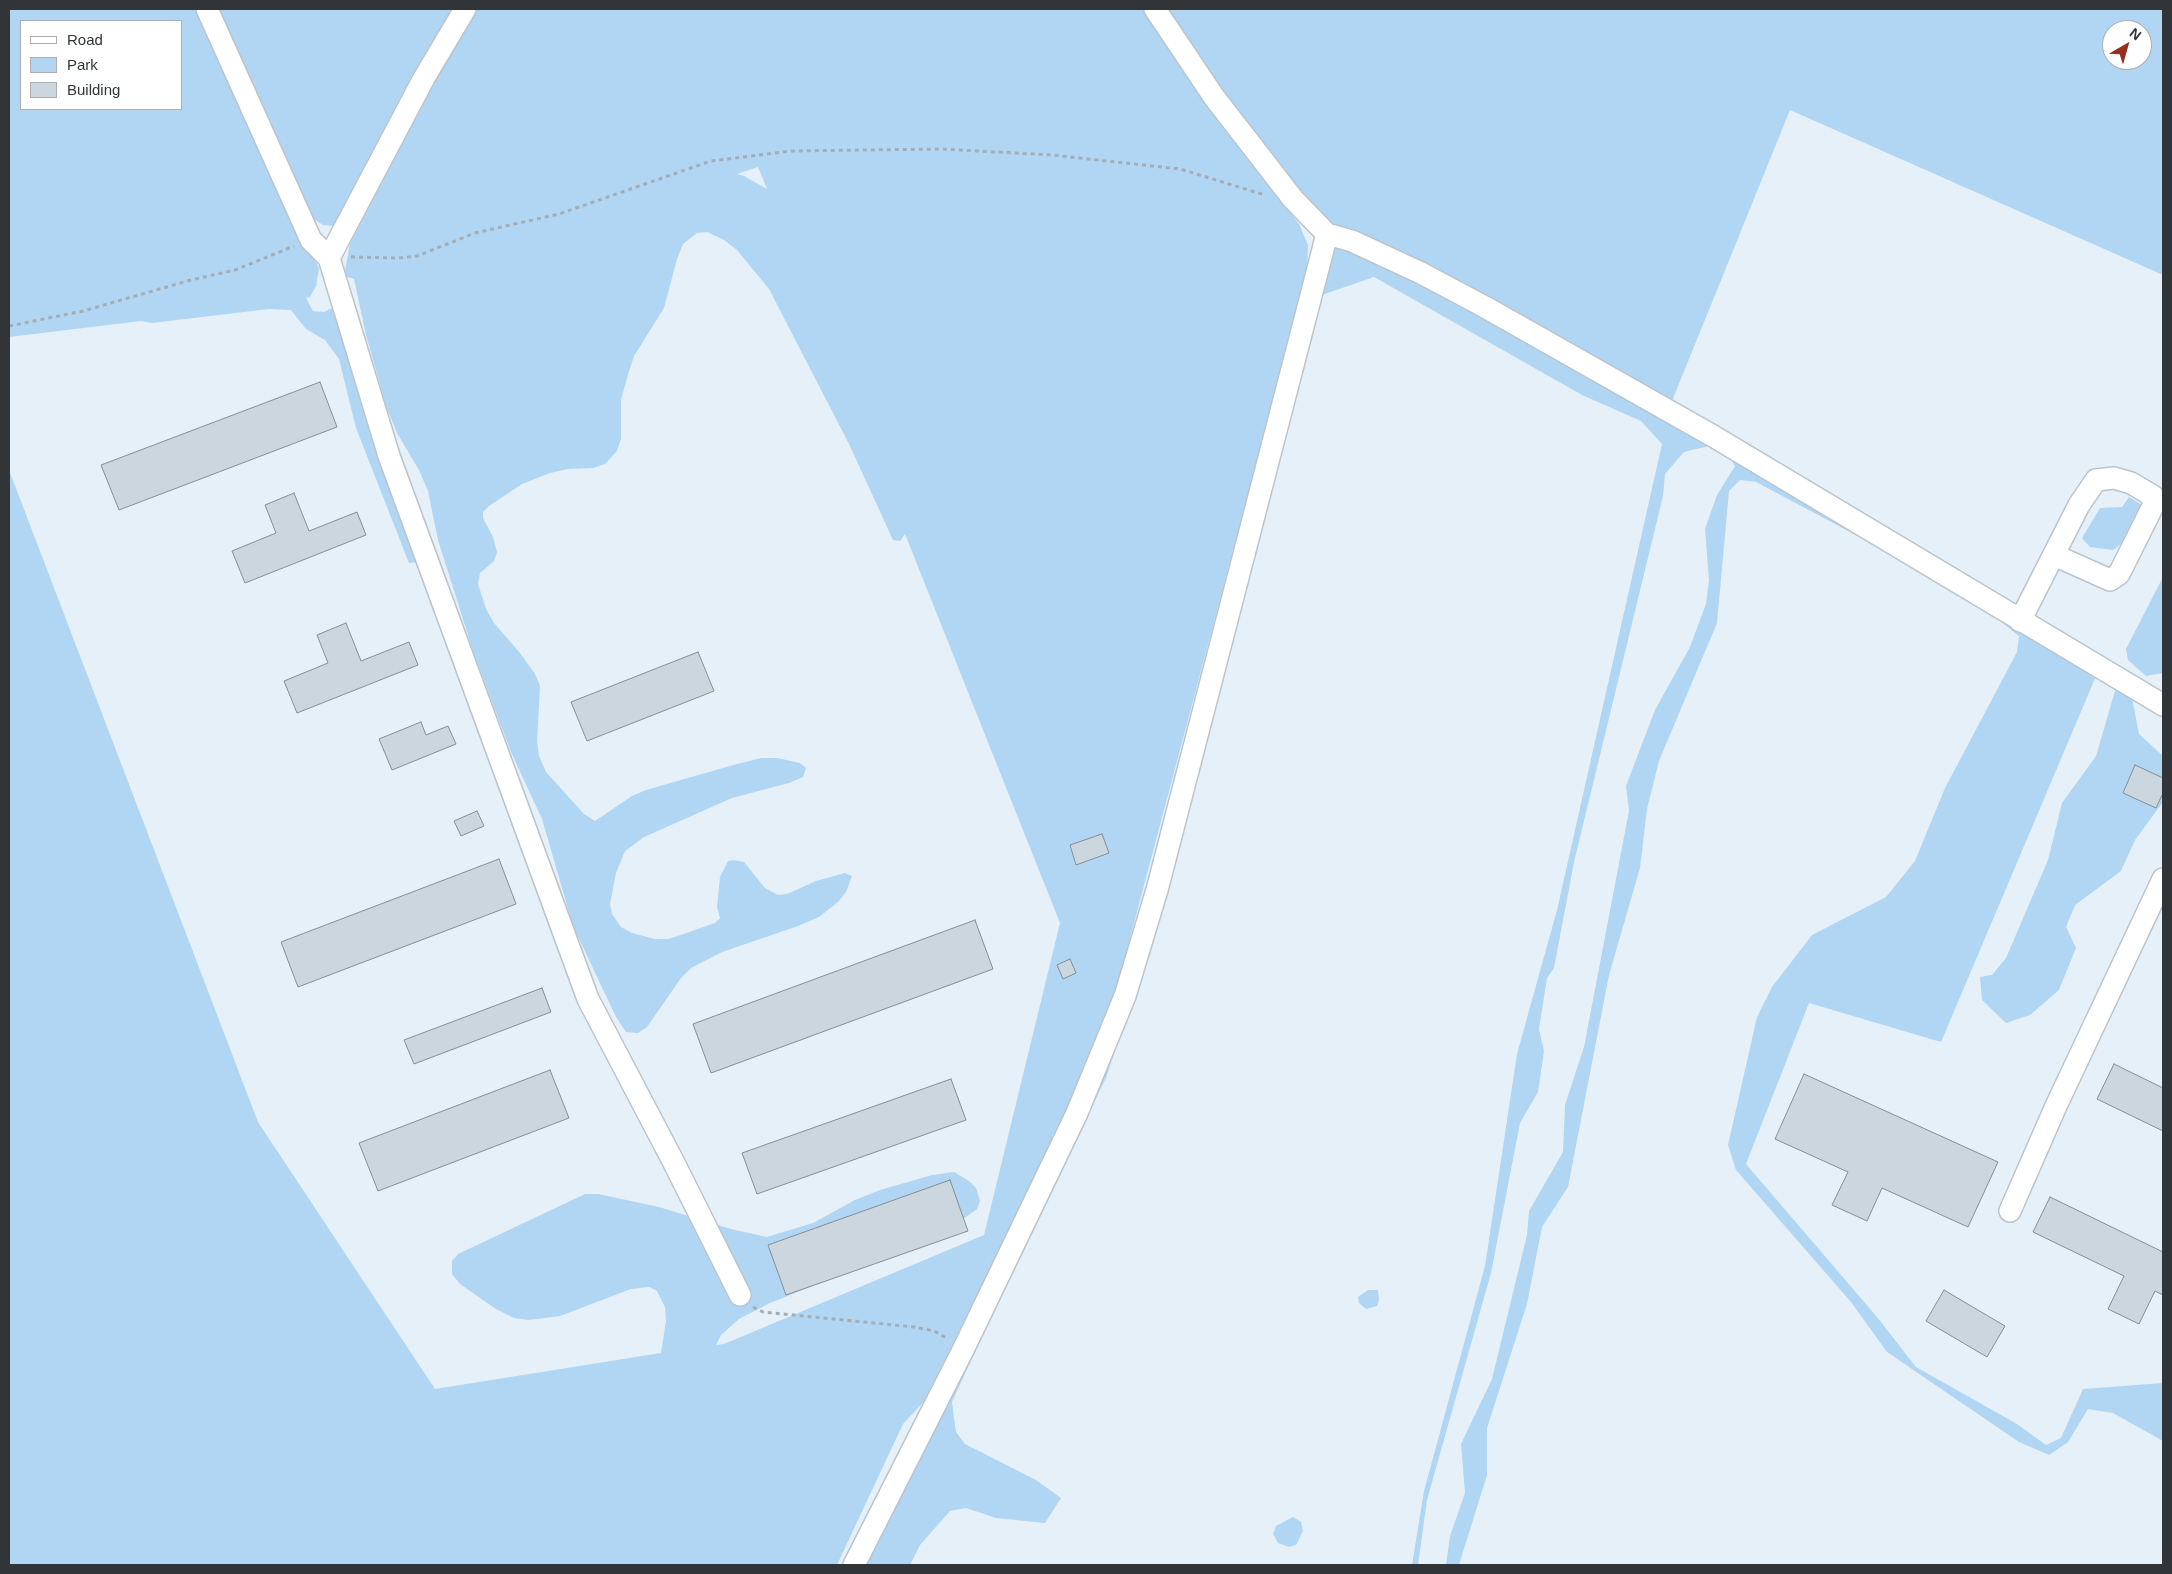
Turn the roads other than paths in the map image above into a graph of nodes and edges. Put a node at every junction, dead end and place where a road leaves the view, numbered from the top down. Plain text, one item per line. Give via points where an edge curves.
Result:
1 (208, 9) edge
2 (465, 9) edge
3 (1155, 9) edge
4 (1326, 234) junction
5 (329, 258) junction
6 (2054, 555) junction
7 (2020, 621) junction
8 (2163, 705) edge
9 (2163, 878) edge
10 (2010, 1212) dead end
11 (740, 1295) road end
12 (854, 1565) edge

1 - 5 street via 311,240
2 - 5 street via 424,78
3 - 4 street via 1214,97 1293,198
4 - 7 street via 1352,241 1485,307 1722,441
4 - 12 street via 1157,890 1125,996 1077,1113 964,1348
5 - 11 street via 389,456 588,999
6 - 6 street via 2079,505 2096,480 2114,478 2131,483 2153,496 2153,506 2119,574 2110,580
6 - 7 street
7 - 8 street
9 - 10 street

